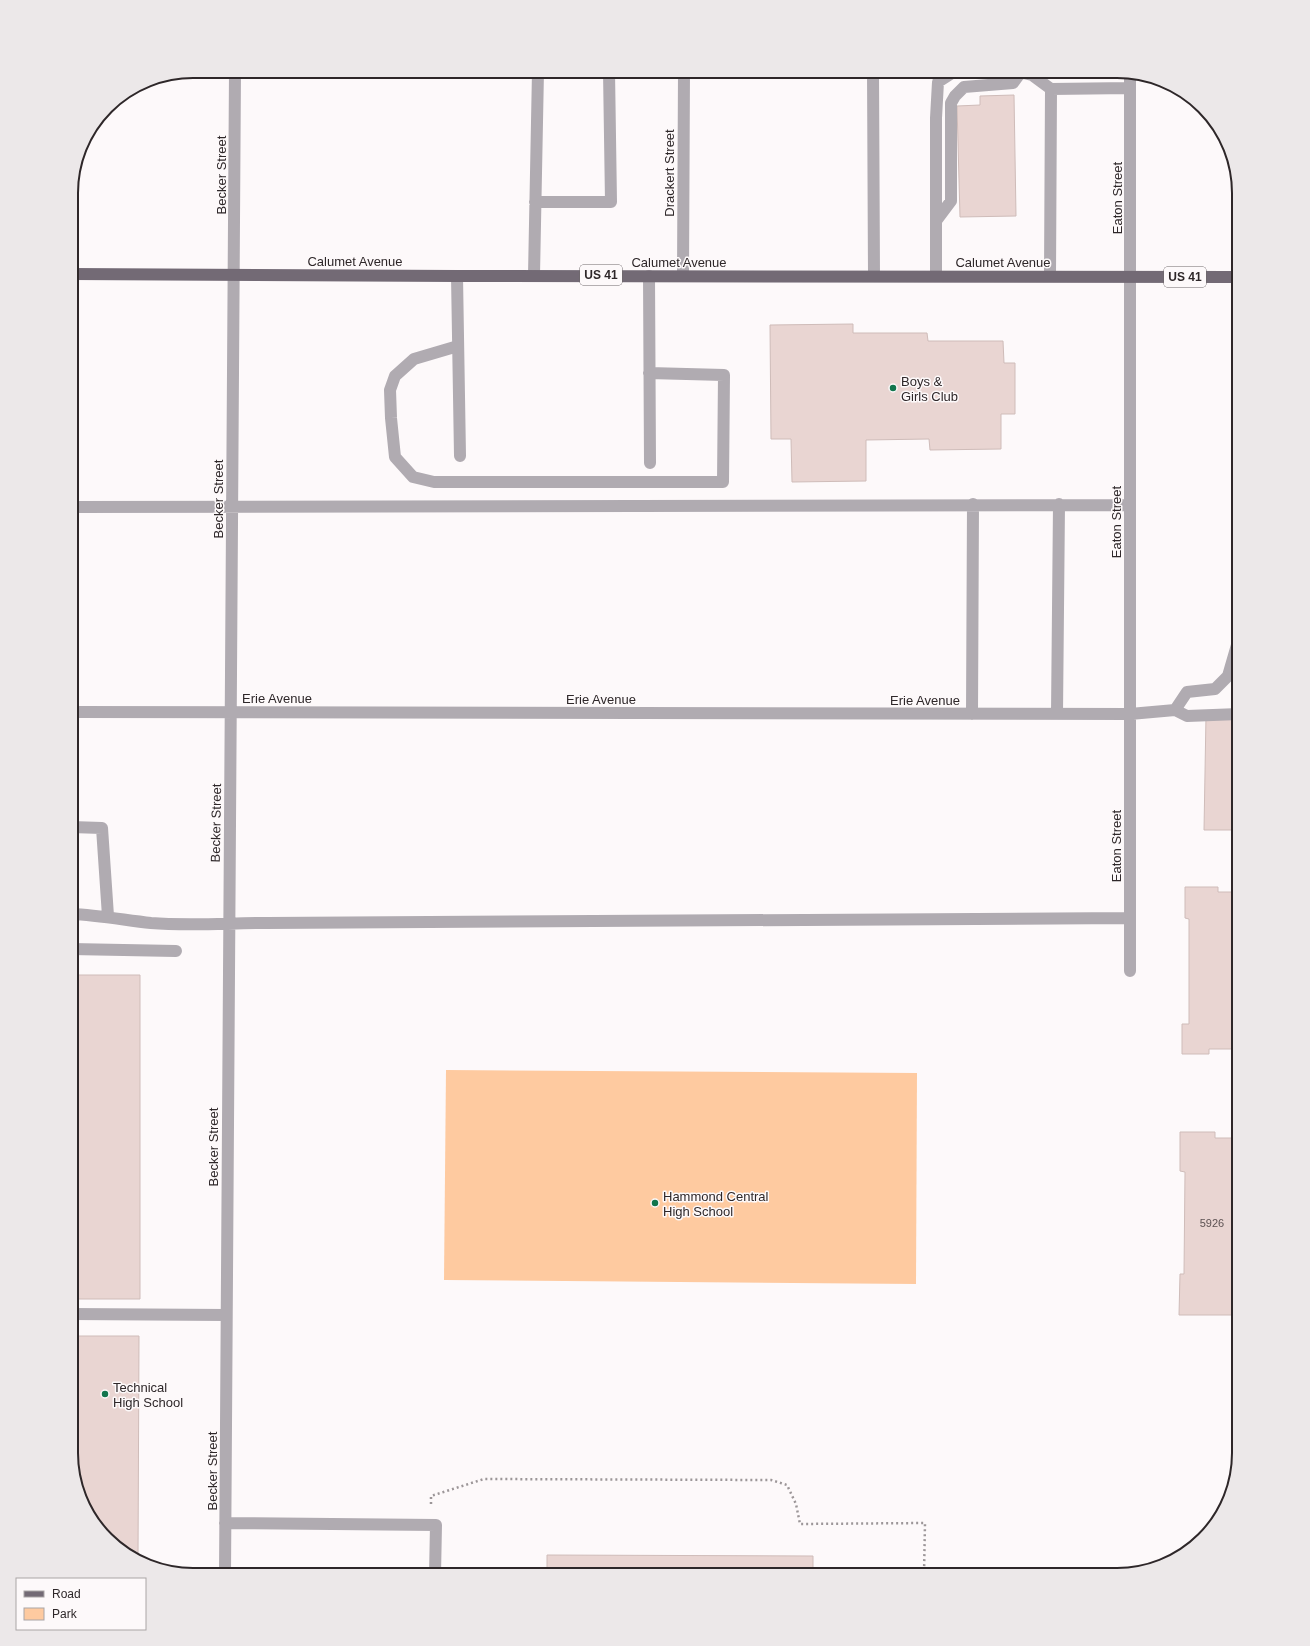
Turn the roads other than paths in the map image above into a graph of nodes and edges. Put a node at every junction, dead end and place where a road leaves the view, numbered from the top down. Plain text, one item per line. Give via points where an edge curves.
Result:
1 (235, 78) edge
2 (538, 78) edge
3 (609, 78) edge
4 (684, 78) edge
5 (873, 78) edge
6 (944, 78) edge
7 (1015, 78) edge
8 (1036, 78) edge
9 (1130, 79) edge
10 (1130, 88) junction
11 (1051, 89) junction
12 (535, 202) junction
13 (936, 221) junction
14 (78, 274) edge
15 (234, 274) junction
16 (534, 275) junction
17 (457, 276) junction
18 (649, 276) junction
19 (683, 276) junction
20 (874, 276) junction
21 (936, 276) junction
22 (1050, 276) junction
23 (1131, 277) junction
24 (1232, 277) edge
25 (458, 346) junction
26 (649, 373) junction
27 (460, 456) dead end
28 (650, 463) dead end
29 (973, 504) junction
30 (1059, 504) junction
31 (1130, 505) junction
32 (78, 508) edge
33 (232, 508) junction
34 (1232, 662) edge
35 (1175, 710) junction
36 (78, 712) edge
37 (231, 712) junction
38 (972, 714) junction
39 (1057, 714) junction
40 (1130, 714) junction
41 (1232, 714) edge
42 (78, 827) edge
43 (78, 914) edge
44 (108, 916) junction
45 (1130, 918) junction
46 (229, 923) junction
47 (78, 949) edge
48 (176, 951) dead end
49 (1130, 971) dead end
50 (78, 1314) edge
51 (226, 1316) junction
52 (225, 1523) junction
53 (225, 1568) edge
54 (435, 1568) edge

1 - 15 street, Becker Street
2 - 12 street
3 - 12 street via 611,202
4 - 19 street, Drackert Street
5 - 20 street
6 - 13 street via 938,82
7 - 13 street via 1012,83 964,87 951,103 951,201
8 - 11 street
9 - 10 street, Eaton Street
10 - 11 street
10 - 23 street, Eaton Street
11 - 22 street
12 - 16 street
13 - 21 street
14 - 15 main road, Calumet Avenue / US 41
15 - 17 main road, Calumet Avenue / US 41
15 - 33 street, Becker Street
16 - 17 main road, Calumet Avenue / US 41
16 - 18 main road, Calumet Avenue / US 41
17 - 25 street
18 - 19 main road, Calumet Avenue / US 41
18 - 26 street
19 - 20 main road, Calumet Avenue / US 41
20 - 21 main road, Calumet Avenue / US 41
21 - 22 main road, Calumet Avenue / US 41
22 - 23 main road, Calumet Avenue / US 41
23 - 24 main road, Calumet Avenue / US 41
23 - 31 street, Eaton Street
25 - 26 street via 414,358 395,376 390,390 395,457 413,477 434,482 723,482 724,375
25 - 27 street
26 - 28 street
29 - 30 street
29 - 33 street
29 - 38 street
30 - 31 street
30 - 39 street
31 - 40 street, Eaton Street
32 - 33 street
33 - 37 street, Becker Street
34 - 35 street via 1228,676 1215,689 1187,692
35 - 40 street, Erie Avenue
35 - 41 street via 1187,716
36 - 37 street, Erie Avenue
37 - 38 street, Erie Avenue
37 - 46 street, Becker Street
38 - 39 street, Erie Avenue
39 - 40 street, Erie Avenue
40 - 45 street, Eaton Street
42 - 44 street via 102,828
43 - 44 street
44 - 46 street via 150,923
45 - 46 street
45 - 49 street, Eaton Street
46 - 51 street, Becker Street
47 - 48 street
50 - 51 street
51 - 52 street, Becker Street
52 - 53 street, Becker Street
52 - 54 street via 436,1525

